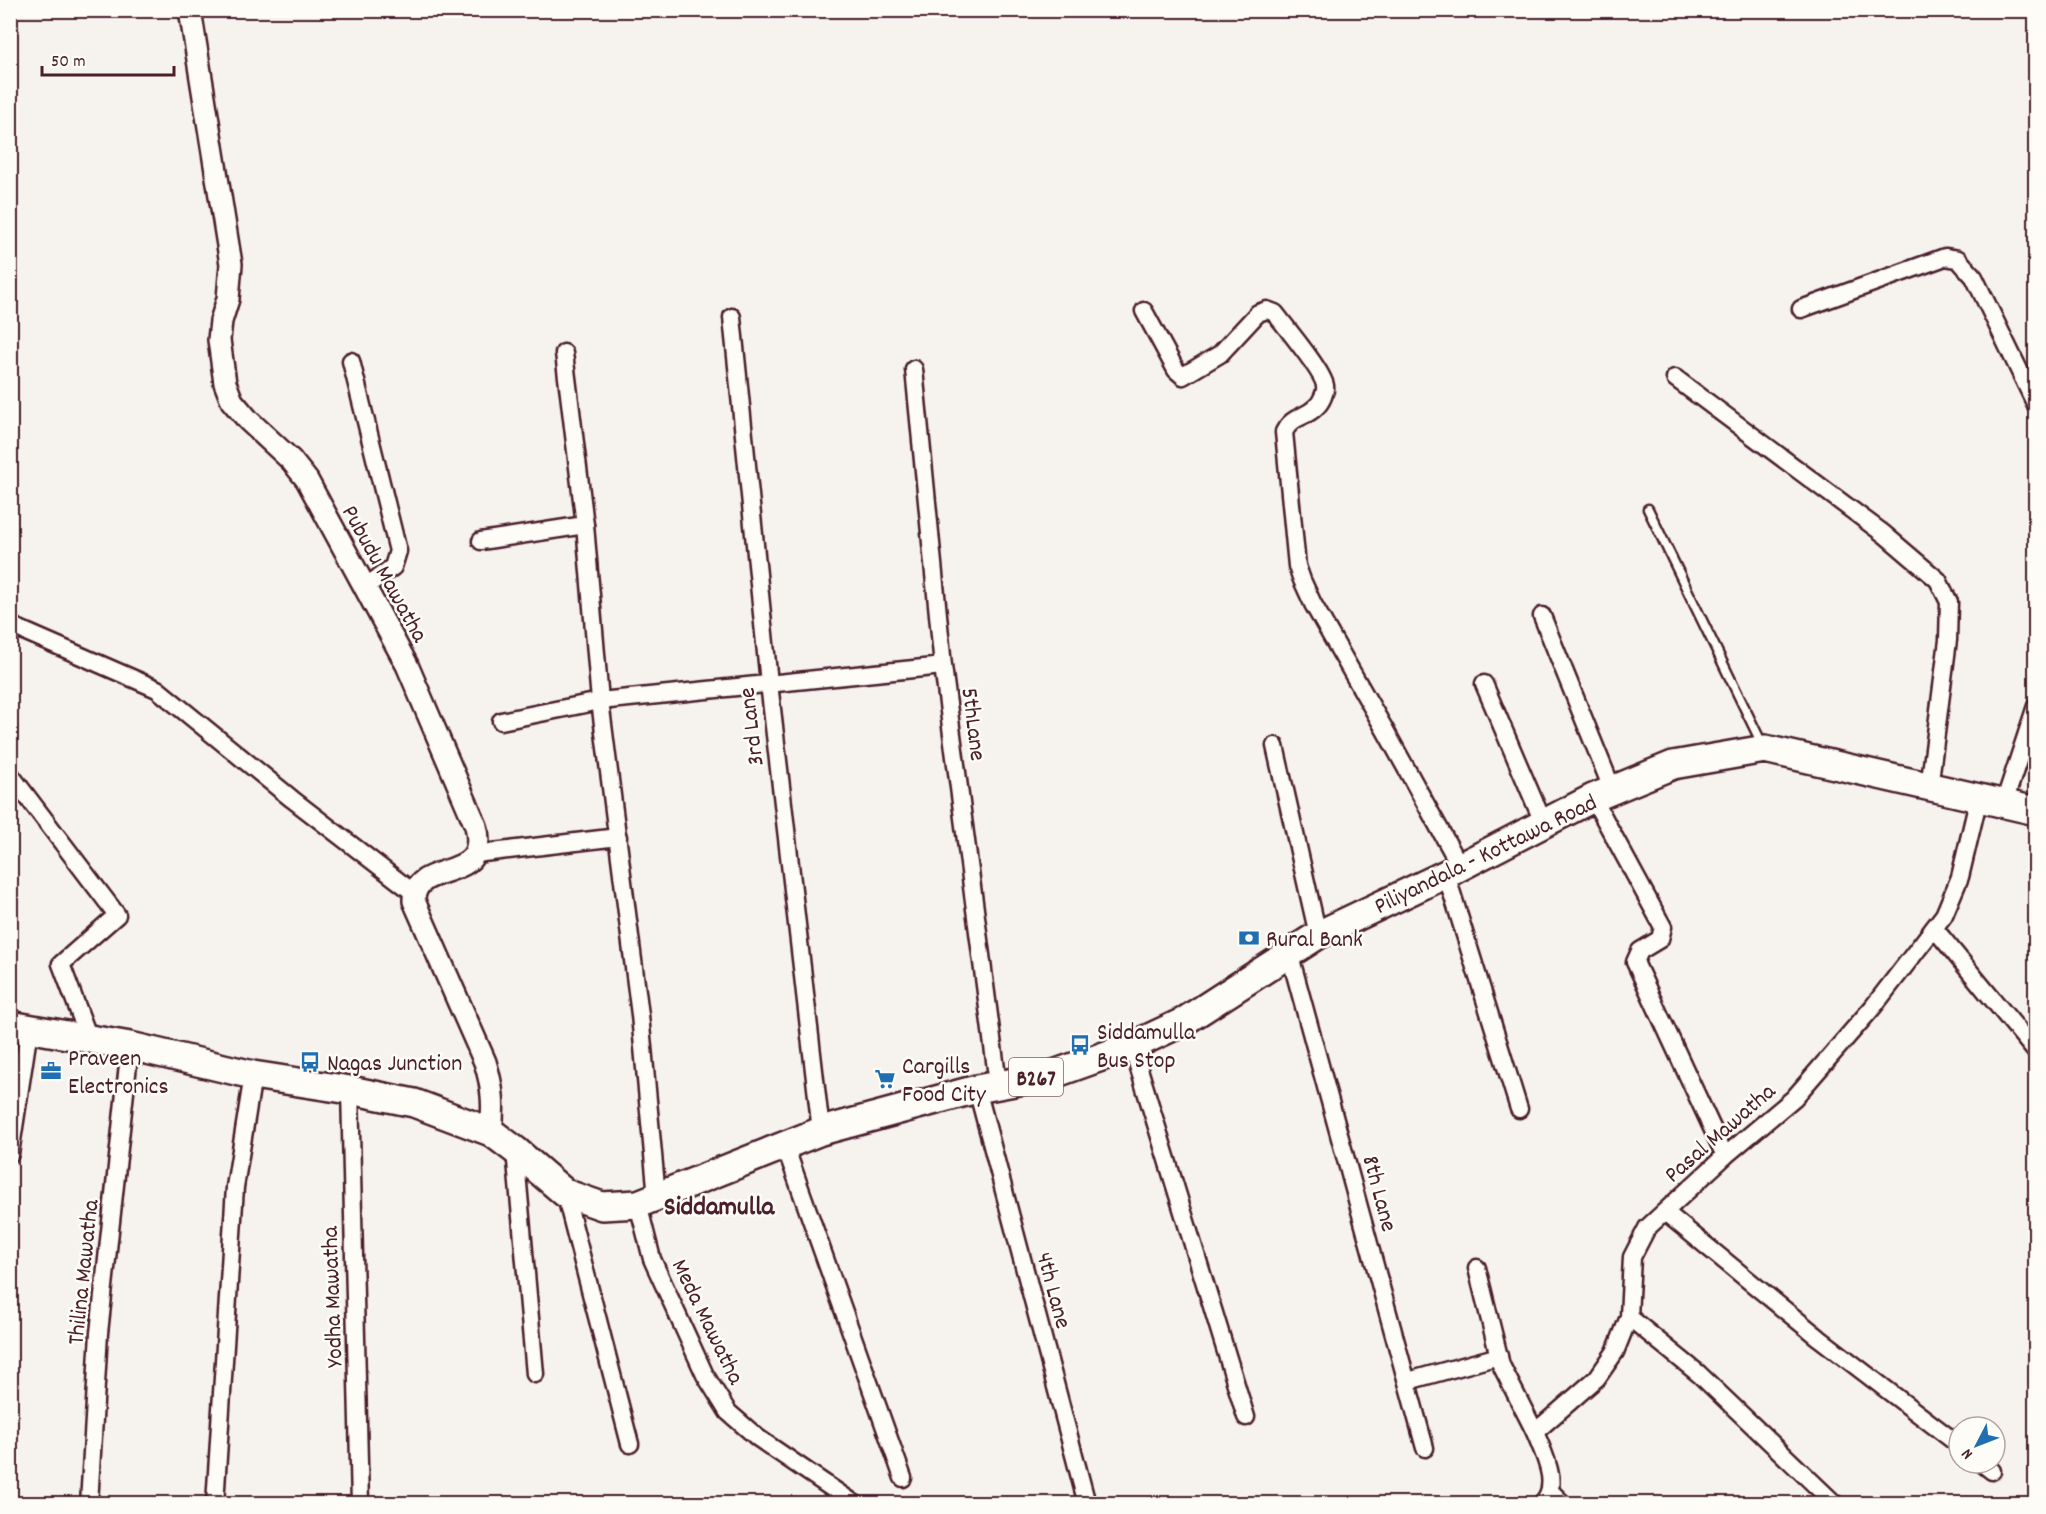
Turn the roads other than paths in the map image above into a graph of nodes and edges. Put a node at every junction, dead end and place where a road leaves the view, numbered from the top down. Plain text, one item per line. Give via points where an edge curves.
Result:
1 (190, 10) edge
2 (1801, 309) dead end
3 (1144, 311) dead end
4 (732, 317) dead end
5 (564, 353) dead end
6 (351, 361) dead end
7 (914, 369) dead end
8 (1675, 378) dead end
9 (2036, 405) edge
10 (1648, 508) dead end
11 (585, 525) junction
12 (481, 541) dead end
13 (365, 587) junction
14 (1542, 616) dead end
15 (10, 625) edge
16 (943, 666) junction
17 (769, 683) junction
18 (1484, 684) dead end
19 (600, 701) junction
20 (2036, 706) edge
21 (501, 720) dead end
22 (1275, 746) dead end
23 (1765, 749) junction
24 (10, 774) edge
25 (1929, 788) junction
26 (1603, 794) junction
27 (1991, 800) junction
28 (2036, 811) edge
29 (1543, 822) junction
30 (618, 837) junction
31 (475, 854) junction
32 (1453, 870) junction
33 (414, 893) junction
34 (1934, 928) junction
35 (1318, 935) junction
36 (1289, 952) junction
37 (20, 1027) edge
38 (90, 1041) junction
39 (130, 1046) junction
40 (1132, 1046) junction
41 (2036, 1052) edge
42 (253, 1075) junction
43 (987, 1087) junction
44 (350, 1090) junction
45 (1519, 1109) dead end
46 (821, 1131) junction
47 (491, 1132) junction
48 (785, 1146) junction
49 (515, 1150) junction
50 (10, 1154) edge
51 (1725, 1156) junction
52 (565, 1193) junction
53 (647, 1201) junction
54 (1665, 1212) junction
55 (1477, 1268) dead end
56 (1629, 1317) junction
57 (1499, 1356) junction
58 (535, 1374) dead end
59 (1408, 1381) junction
60 (1246, 1417) dead end
61 (1535, 1432) junction
62 (1947, 1436) edge
63 (630, 1444) dead end
64 (1425, 1448) dead end
65 (903, 1478) dead end
66 (1545, 1497) edge
67 (89, 1503) edge
68 (215, 1503) edge
69 (360, 1503) edge
70 (855, 1503) edge
71 (1087, 1503) edge
72 (1563, 1503) edge
73 (1835, 1503) edge

1 - 13 street, Pubudu Mawatha via 231,264 219,340 225,383 232,402 307,480
2 - 9 street via 1946,257 1958,259 1974,277
3 - 32 street via 1183,376 1220,354 1258,313 1267,309 1275,313 1319,371 1326,384 1317,407 1289,422 1284,432 1297,566 1313,604 1385,729
4 - 17 street, 3rd Lane
5 - 11 street, Meda Mawatha
6 - 13 street via 398,550 393,567
7 - 16 street, 5thLane
8 - 25 street via 1884,534 1938,580 1949,602 1948,640
10 - 23 lane
11 - 12 street
11 - 19 street, Meda Mawatha
13 - 31 street, Pubudu Mawatha via 407,665 471,815 479,838
14 - 26 street
15 - 33 street via 157,689
16 - 17 street
16 - 43 street, 5thLane
17 - 19 street
17 - 46 street, 3rd Lane
18 - 29 street
19 - 21 street
19 - 30 street, Meda Mawatha
20 - 27 street, Pasal Mawatha
22 - 35 street
23 - 25 main road, Piliyandala - Kottawa Road / B267
23 - 26 main road, Piliyandala - Kottawa Road / B267 via 1673,765
24 - 38 street via 117,915 61,964
25 - 27 main road, Piliyandala - Kottawa Road / B267
26 - 29 main road, Piliyandala - Kottawa Road / B267
26 - 51 street via 1664,927 1660,939 1640,951 1635,962
27 - 28 main road, Piliyandala - Kottawa Road / B267
27 - 34 street, Pasal Mawatha via 1944,915
29 - 32 main road, Piliyandala - Kottawa Road / B267
30 - 31 street
30 - 53 street, Meda Mawatha via 640,1015
31 - 33 street via 456,869 426,878
32 - 35 main road, Piliyandala - Kottawa Road / B267
32 - 45 street
33 - 47 street via 417,910 485,1062 494,1104
34 - 41 street
34 - 51 street, Pasal Mawatha via 1873,1007 1794,1098
35 - 36 main road, Piliyandala - Kottawa Road / B267
36 - 40 main road, Piliyandala - Kottawa Road / B267 via 1183,1022
36 - 59 street, 8th Lane
37 - 38 main road, Piliyandala - Kottawa Road / B267
37 - 50 street
38 - 39 main road, Piliyandala - Kottawa Road / B267
39 - 42 main road, Piliyandala - Kottawa Road / B267
39 - 67 street, Thilina Mawatha via 99,1333
40 - 43 main road, Piliyandala - Kottawa Road / B267 via 1051,1075
40 - 60 street
42 - 44 main road, Piliyandala - Kottawa Road / B267
42 - 68 street via 235,1187
43 - 46 main road, Piliyandala - Kottawa Road / B267
43 - 71 street, 4th Lane
44 - 47 main road, Piliyandala - Kottawa Road / B267 via 414,1104
44 - 69 street, Yodha Mawatha
46 - 48 main road, Piliyandala - Kottawa Road / B267
47 - 49 main road, Piliyandala - Kottawa Road / B267
48 - 53 main road, Piliyandala - Kottawa Road / B267
48 - 65 street
49 - 52 main road, Piliyandala - Kottawa Road / B267
49 - 58 street
51 - 54 street, Pasal Mawatha
52 - 53 main road, Piliyandala - Kottawa Road / B267 via 602,1206
52 - 63 street
53 - 70 street, Meda Mawatha via 652,1258 705,1375 728,1412 758,1438
54 - 56 street, Pasal Mawatha via 1647,1228 1632,1257
54 - 62 street
55 - 57 street
56 - 61 street, Pasal Mawatha via 1615,1352 1597,1378
56 - 73 street via 1699,1374
57 - 59 street
57 - 61 street
59 - 64 street, 8th Lane
61 - 66 street via 1551,1476
66 - 72 street

